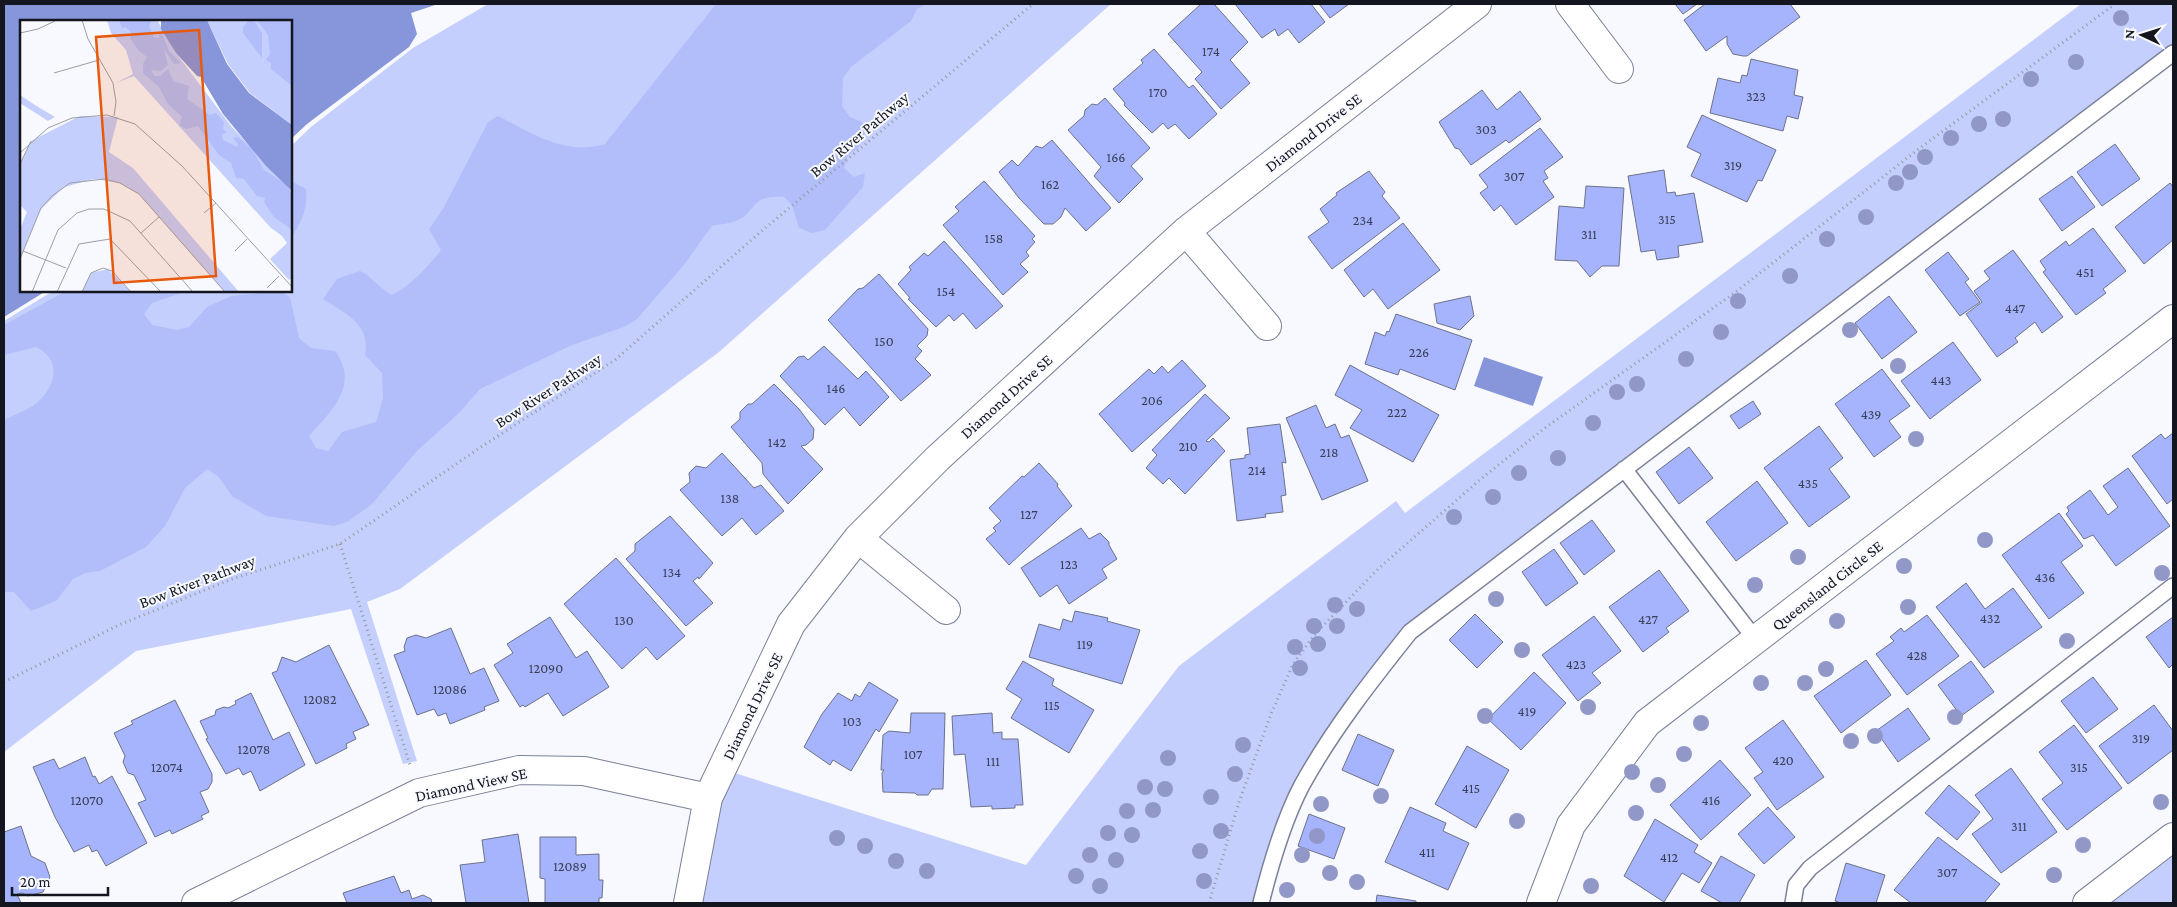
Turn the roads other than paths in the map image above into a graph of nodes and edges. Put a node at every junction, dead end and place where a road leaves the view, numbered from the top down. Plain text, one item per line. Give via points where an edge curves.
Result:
1 (1477, 4) edge
2 (1570, 4) edge
3 (2173, 53) edge
4 (1619, 69) dead end
5 (1186, 231) junction
6 (2173, 319) edge
7 (1267, 326) dead end
8 (1624, 469) junction
9 (858, 538) junction
10 (2173, 586) edge
11 (946, 610) dead end
12 (1756, 640) junction
13 (708, 798) junction
14 (2173, 837) edge
15 (205, 902) edge
16 (688, 903) edge
17 (1261, 903) edge
18 (1541, 903) edge
19 (1793, 903) edge
20 (2087, 903) edge

1 - 5 street, Diamond Drive SE
2 - 4 street
3 - 8 lane
5 - 7 street
5 - 9 street, Diamond Drive SE via 938,458
6 - 12 street, Queensland Circle SE
8 - 12 lane
8 - 17 lane via 1410,632 1351,706 1302,786 1273,856
9 - 11 street
9 - 13 street, Diamond Drive SE via 791,624
10 - 19 lane via 1810,868 1796,885
12 - 18 street, Queensland Circle SE via 1647,724 1571,825
13 - 15 street, Diamond View SE via 584,771 519,770 419,793
13 - 16 street, Diamond Drive SE
14 - 20 street

